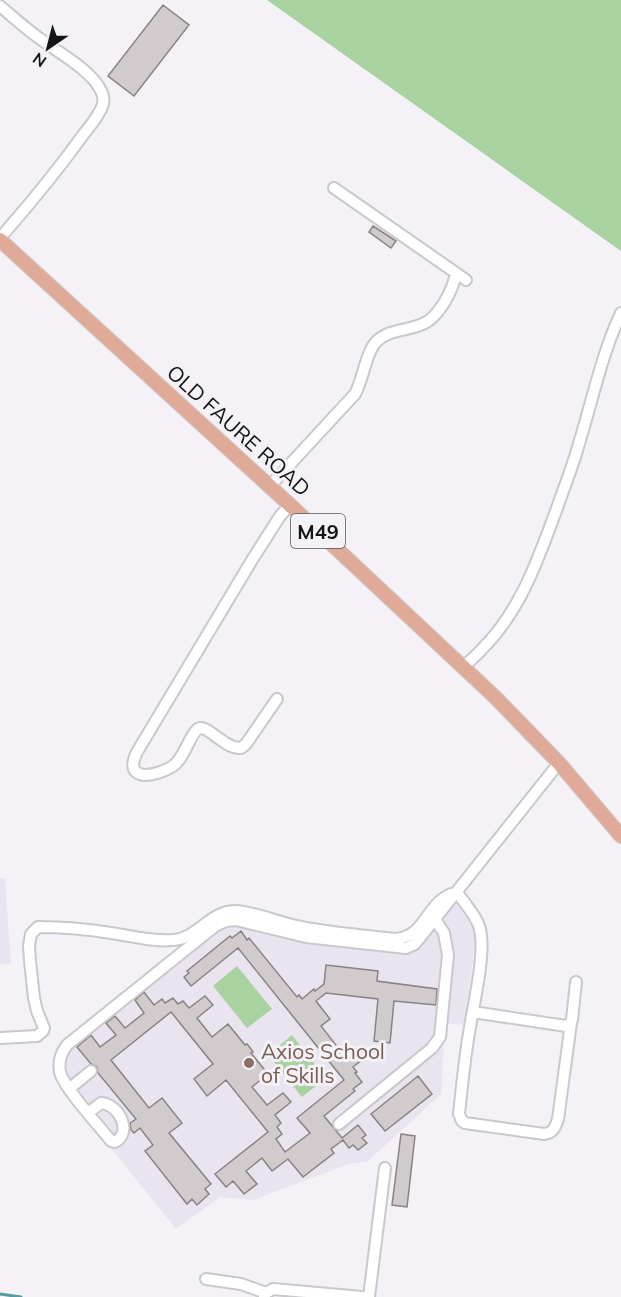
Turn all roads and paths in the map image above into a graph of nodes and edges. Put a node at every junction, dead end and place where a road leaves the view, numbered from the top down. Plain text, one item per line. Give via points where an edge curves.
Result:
1 (0, 6) edge
2 (334, 188) dead end
3 (0, 239) edge
4 (456, 273) junction
5 (466, 280) dead end
6 (621, 313) edge
7 (269, 487) junction
8 (290, 505) junction
9 (463, 667) junction
10 (277, 699) dead end
11 (559, 764) junction
12 (621, 836) edge
13 (457, 892) junction
14 (435, 919) junction
15 (576, 982) dead end
16 (472, 1012) junction
17 (571, 1023) junction
18 (0, 1038) edge
19 (91, 1071) dead end
20 (69, 1089) junction
21 (88, 1113) dead end
22 (339, 1124) dead end
23 (385, 1168) dead end
24 (206, 1279) dead end
25 (265, 1295) edge
26 (362, 1297) edge
27 (369, 1297) edge

1 - 3 street via 84,70 101,90 103,104 79,141
2 - 4 street
3 - 7 main road, OLD FAURE ROAD / M49
4 - 5 street
4 - 7 street via 453,288 427,323 377,340 355,394
6 - 9 street via 571,469 522,594 484,647
7 - 8 main road, OLD FAURE ROAD / M49
8 - 9 main road, OLD FAURE ROAD / M49
8 - 10 street via 240,580 132,760 132,767 141,774 156,774 172,767 200,728 231,747 241,748
9 - 11 main road, OLD FAURE ROAD / M49
11 - 12 main road, OLD FAURE ROAD / M49
11 - 13 street
13 - 14 street
13 - 16 street via 480,928 480,967
13 - 18 street via 439,902 412,935 396,939 318,930 236,911 220,914 178,940 38,927 31,934 29,946 36,1011 43,1031 37,1036
14 - 20 street via 415,944 406,948 306,937 241,920 220,923 67,1045 59,1066
14 - 22 street via 444,933 448,955 440,1037 432,1048
15 - 17 street
16 - 17 street via 566,1026
16 - 17 street via 460,1120 544,1134 556,1127 558,1119
19 - 20 street
20 - 21 street
23 - 27 street
24 - 25 street via 241,1284
25 - 26 street via 273,1289 283,1289

